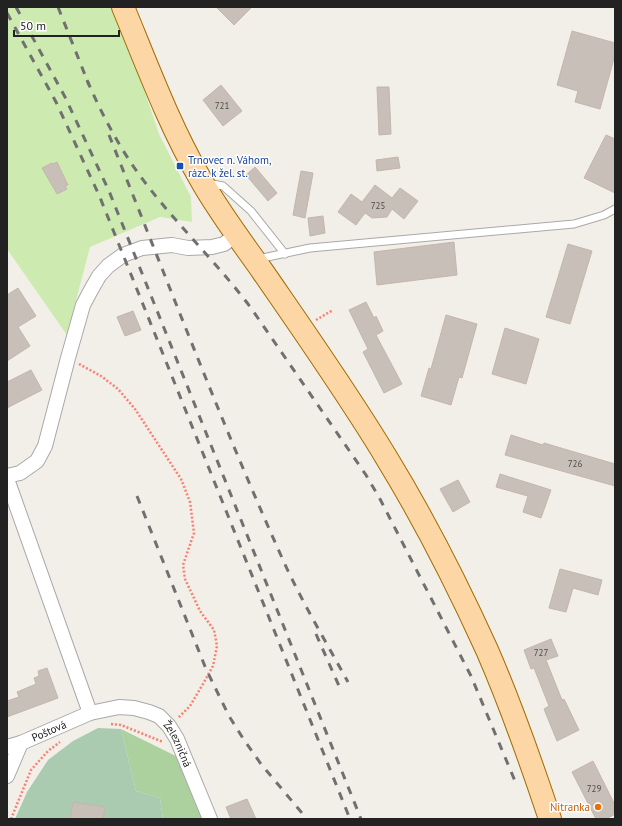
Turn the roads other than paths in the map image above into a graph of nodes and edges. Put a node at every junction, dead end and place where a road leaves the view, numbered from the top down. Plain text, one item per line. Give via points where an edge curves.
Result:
1 (123, 7) edge
2 (202, 182) junction
3 (615, 209) edge
4 (236, 235) junction
5 (285, 254) junction
6 (254, 260) junction
7 (7, 477) edge
8 (90, 713) junction
9 (21, 742) junction
10 (7, 747) edge
11 (7, 776) edge
12 (210, 819) edge
13 (550, 819) edge

1 - 2 main road via 163,104
2 - 4 main road
2 - 5 lane via 222,186 228,191 251,211
3 - 5 lane via 604,216 574,224 310,248
4 - 6 main road
4 - 7 street via 224,244 212,247 188,248 172,245 142,248 115,260 99,276 90,290 79,318 45,446 37,461 20,473
5 - 6 lane
6 - 13 main road via 386,457 443,559 486,650 519,730
7 - 8 street
8 - 9 street, Poštová
8 - 12 street, Železničná via 120,707 134,708 159,716 169,726 181,750
9 - 10 street, Poštová
9 - 11 street

